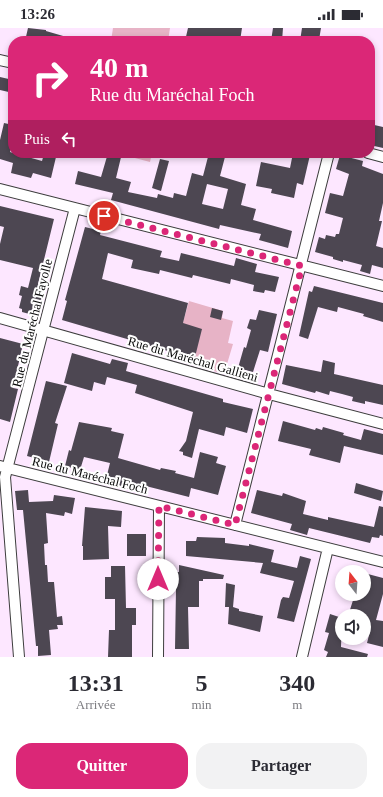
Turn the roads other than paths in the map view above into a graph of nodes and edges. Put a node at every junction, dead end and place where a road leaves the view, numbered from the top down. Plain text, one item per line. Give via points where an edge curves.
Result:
1 (328, 158) edge
2 (0, 189) edge
3 (75, 208) junction
4 (302, 266) junction
5 (383, 286) edge
6 (0, 318) edge
7 (44, 329) junction
8 (269, 394) junction
9 (383, 424) edge
10 (4, 467) edge
11 (159, 506) junction
12 (235, 525) junction
13 (328, 548) junction
14 (383, 562) edge
15 (19, 657) edge
16 (158, 657) edge
17 (302, 657) edge

1 - 4 street
2 - 3 street
3 - 4 street
3 - 7 street, Rue du Maréchal Fayolle
4 - 5 street
4 - 8 street
6 - 7 street, Rue du Maréchal Gallieni
7 - 8 street, Rue du Maréchal Gallieni
7 - 10 street, Rue du Maréchal Fayolle
8 - 9 street, Rue du Maréchal Gallieni
8 - 12 street
10 - 11 street, Rue du Maréchal Foch
10 - 15 street, Rue du Maréchal Fayolle
11 - 12 street, Rue du Maréchal Foch
11 - 16 street
12 - 13 street, Rue du Maréchal Foch
13 - 14 street, Rue du Maréchal Foch
13 - 17 street

